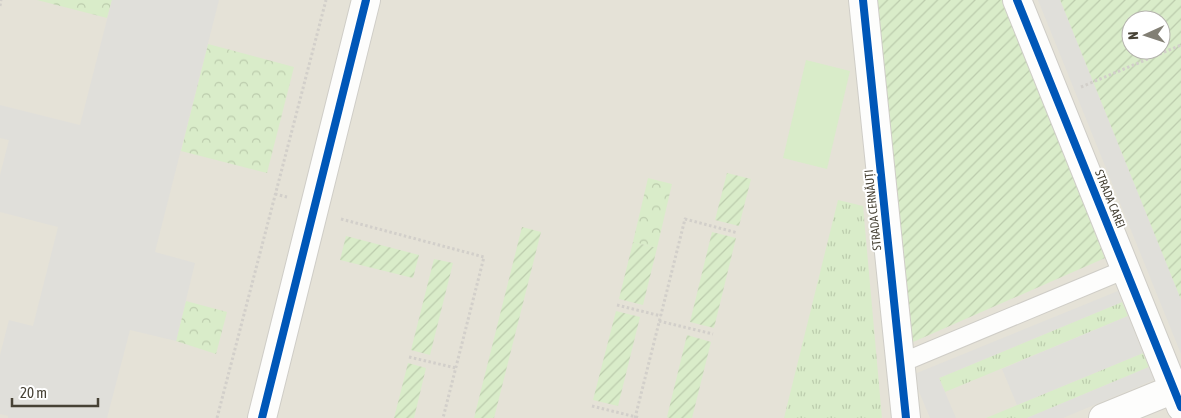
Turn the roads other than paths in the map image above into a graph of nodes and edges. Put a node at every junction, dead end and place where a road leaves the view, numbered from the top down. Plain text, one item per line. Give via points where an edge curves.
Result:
1 (366, 0) edge
2 (863, 0) edge
3 (1017, 0) edge
4 (1126, 269) junction
5 (901, 363) junction
6 (1177, 398) edge
7 (262, 418) edge
8 (906, 418) edge
9 (1103, 418) edge

1 - 7 street
2 - 5 street, STRADA CERNĂUȚI
3 - 4 street, STRADA CAREI
4 - 5 lane
4 - 6 street, STRADA CAREI
5 - 8 street, STRADA CERNĂUȚI
6 - 9 street, STRADA CAREI

